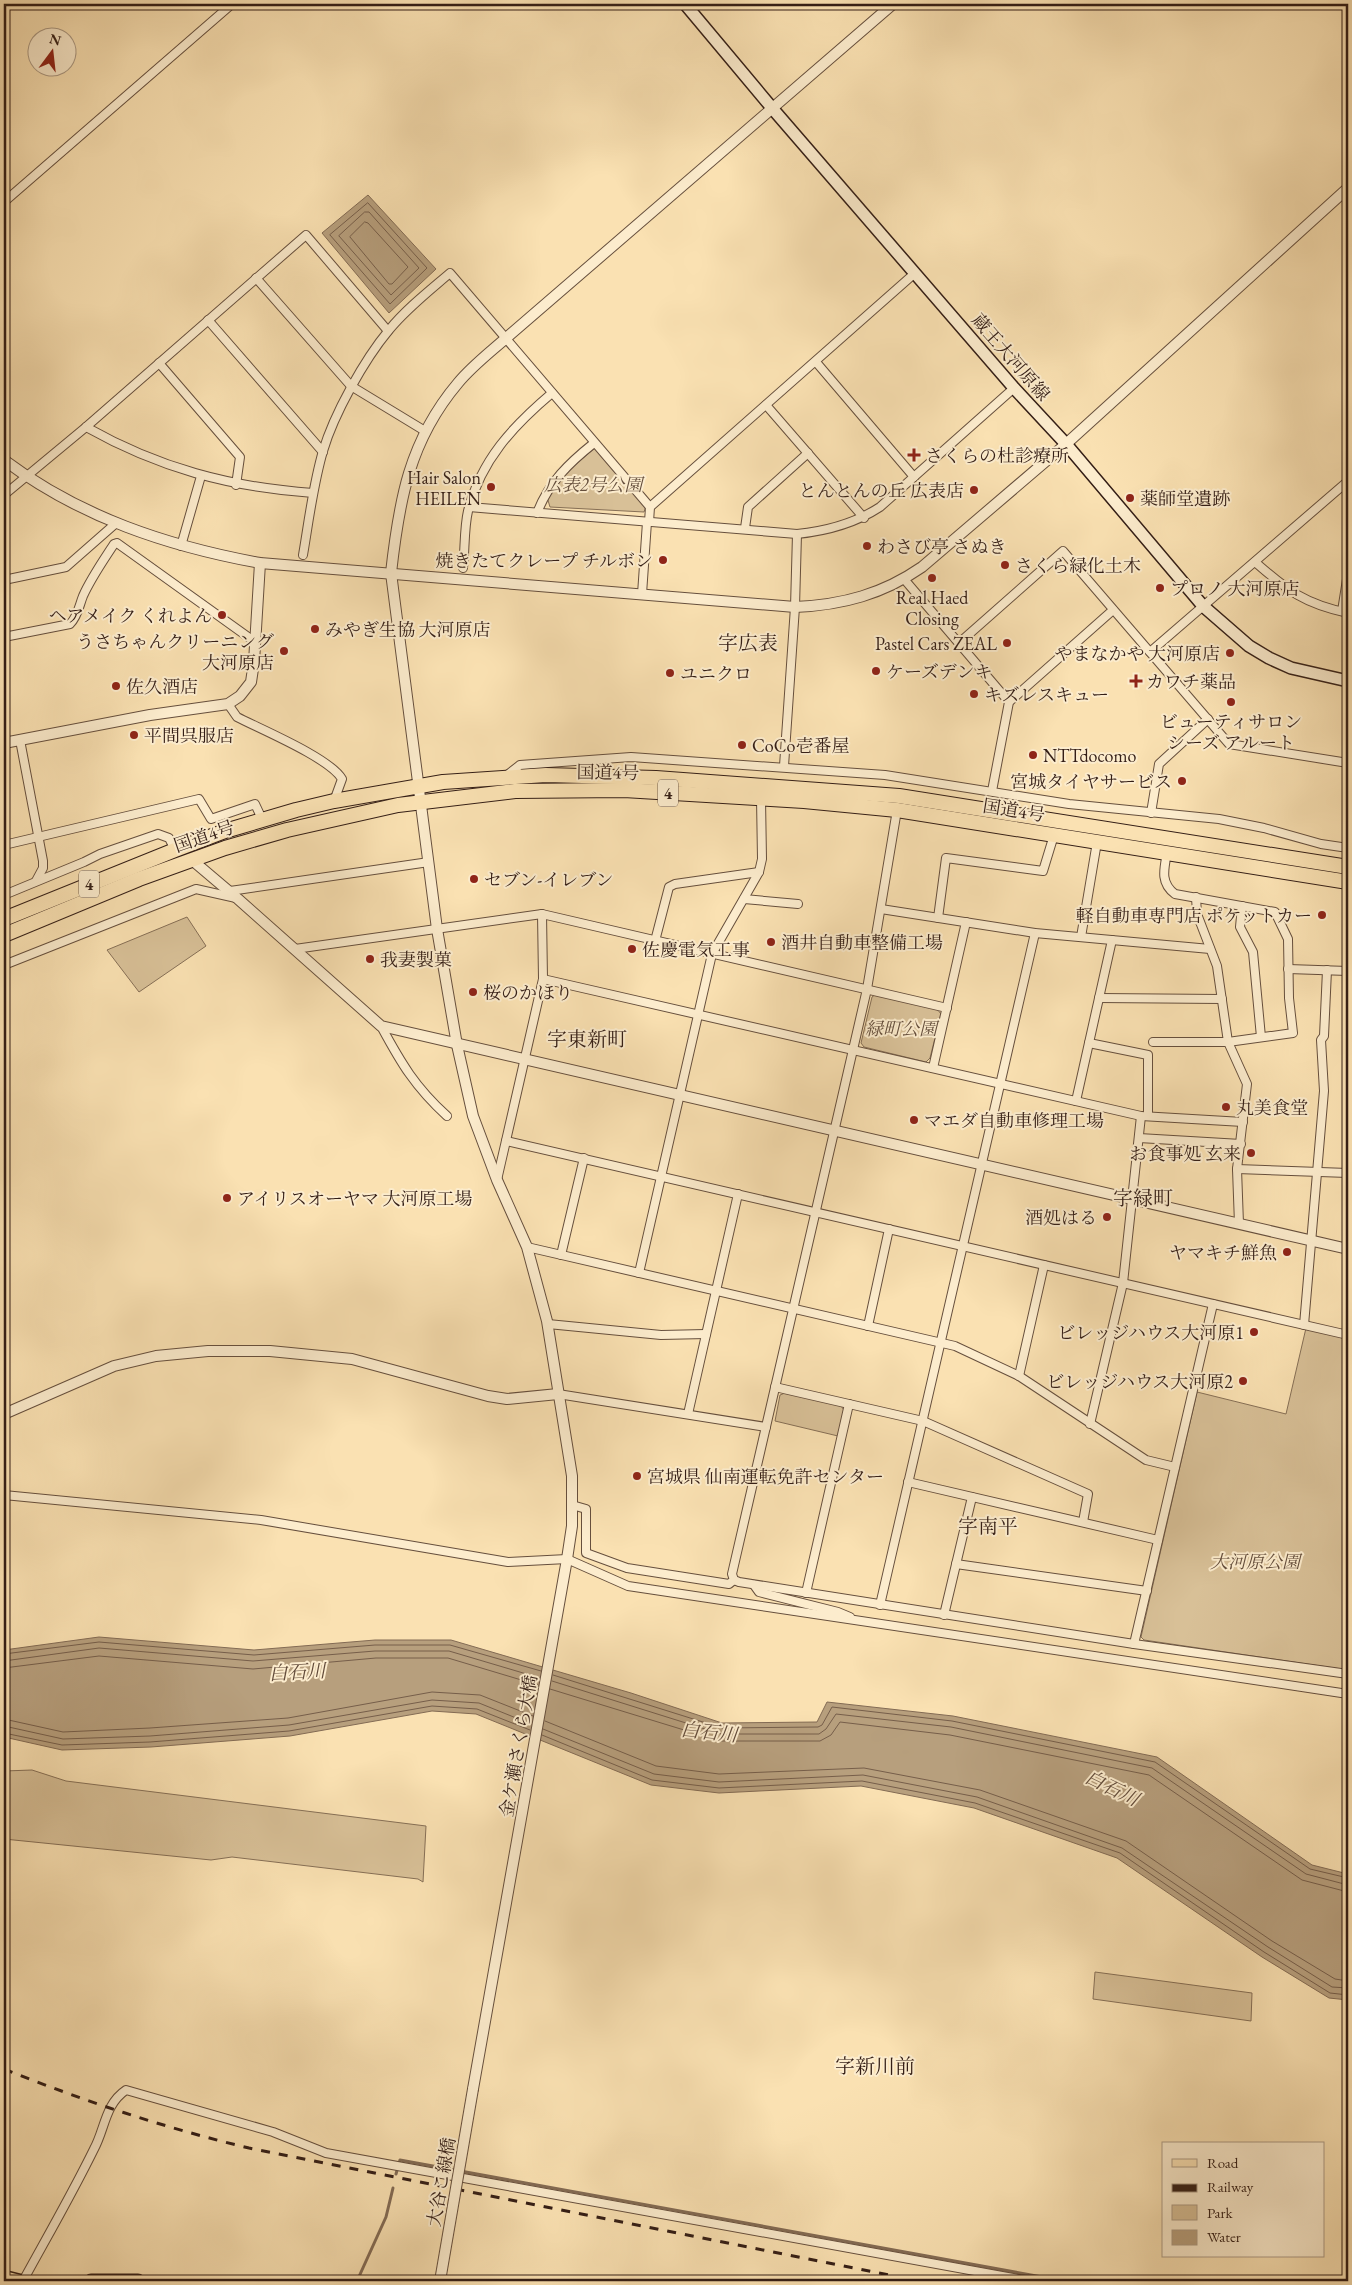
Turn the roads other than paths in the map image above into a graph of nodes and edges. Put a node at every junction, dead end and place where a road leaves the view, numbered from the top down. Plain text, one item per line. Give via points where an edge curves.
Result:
1 (232, 4) edge
2 (685, 4) edge
3 (892, 4) edge
4 (772, 108) junction
5 (1348, 188) edge
6 (4, 202) edge
7 (915, 273) junction
8 (256, 278) junction
9 (208, 320) junction
10 (388, 331) junction
11 (505, 339) junction
12 (816, 362) junction
13 (159, 363) junction
14 (351, 386) junction
15 (1014, 388) junction
16 (552, 393) junction
17 (766, 405) junction
18 (86, 427) junction
19 (425, 430) junction
20 (594, 443) junction
21 (1066, 444) junction
22 (323, 452) junction
23 (808, 453) junction
24 (4, 460) edge
25 (201, 476) junction
26 (27, 477) junction
27 (914, 477) junction
28 (1348, 481) edge
29 (236, 485) junction
30 (313, 493) junction
31 (4, 495) edge
32 (469, 507) junction
33 (650, 507) junction
34 (538, 512) junction
35 (864, 518) junction
36 (648, 522) junction
37 (116, 524) junction
38 (745, 528) junction
39 (104, 534) junction
40 (796, 534) junction
41 (114, 544) junction
42 (181, 546) junction
43 (303, 555) dead end
44 (1256, 562) junction
45 (260, 563) junction
46 (464, 568) dead end
47 (391, 573) junction
48 (1348, 574) edge
49 (4, 580) edge
50 (904, 580) junction
51 (642, 594) junction
52 (1203, 606) junction
53 (795, 607) junction
54 (1113, 610) junction
55 (1345, 612) edge
56 (4, 637) edge
57 (255, 642) junction
58 (959, 643) junction
59 (1150, 652) junction
60 (1348, 681) edge
61 (1009, 702) junction
62 (228, 704) junction
63 (1208, 719) junction
64 (20, 740) junction
65 (4, 742) edge
66 (1348, 763) edge
67 (784, 766) junction
68 (504, 777) junction
69 (418, 786) junction
70 (992, 791) junction
71 (761, 799) junction
72 (334, 801) junction
73 (421, 802) junction
74 (897, 810) junction
75 (1150, 813) junction
76 (262, 820) junction
77 (1054, 835) junction
78 (38, 837) junction
79 (1097, 842) junction
80 (4, 845) edge
81 (1348, 848) edge
82 (175, 850) junction
83 (1167, 852) junction
84 (192, 860) junction
85 (429, 862) junction
86 (1348, 867) edge
87 (759, 872) junction
88 (36, 881) junction
89 (1348, 882) edge
90 (230, 891) junction
91 (4, 894) edge
92 (1196, 897) junction
93 (238, 898) junction
94 (744, 898) junction
95 (798, 904) dead end
96 (1242, 906) junction
97 (881, 909) junction
98 (542, 914) junction
99 (938, 918) junction
100 (4, 919) edge
101 (966, 922) junction
102 (437, 929) junction
103 (1035, 932) junction
104 (4, 935) edge
105 (1081, 937) junction
106 (1112, 940) junction
107 (655, 941) junction
108 (295, 949) junction
109 (1210, 949) junction
110 (712, 954) junction
111 (4, 965) edge
112 (1288, 969) junction
113 (1326, 970) junction
114 (1348, 971) edge
115 (543, 979) junction
116 (867, 989) junction
117 (1099, 998) junction
118 (1222, 999) junction
119 (947, 1008) junction
120 (697, 1014) junction
121 (381, 1026) junction
122 (1262, 1037) junction
123 (1089, 1042) junction
124 (1153, 1042) dead end
125 (1228, 1042) junction
126 (457, 1045) junction
127 (853, 1050) junction
128 (524, 1060) junction
129 (933, 1068) junction
130 (1000, 1083) junction
131 (679, 1096) junction
132 (1076, 1101) junction
133 (447, 1116) dead end
134 (1145, 1116) junction
135 (1243, 1122) junction
136 (834, 1131) junction
137 (1139, 1138) junction
138 (506, 1141) junction
139 (1241, 1144) junction
140 (584, 1158) junction
141 (981, 1165) junction
142 (1237, 1169) junction
143 (1316, 1172) junction
144 (1348, 1173) edge
145 (661, 1176) junction
146 (498, 1180) junction
147 (738, 1194) junction
148 (1133, 1199) junction
149 (815, 1212) junction
150 (1239, 1224) junction
151 (889, 1229) junction
152 (1311, 1240) junction
153 (527, 1247) junction
154 (964, 1247) junction
155 (1348, 1249) edge
156 (561, 1255) junction
157 (1044, 1265) junction
158 (639, 1273) junction
159 (1123, 1283) junction
160 (716, 1290) junction
161 (1213, 1304) junction
162 (793, 1308) junction
163 (548, 1324) junction
164 (1304, 1324) junction
165 (868, 1326) junction
166 (706, 1334) junction
167 (1348, 1335) edge
168 (941, 1342) junction
169 (1019, 1376) junction
170 (776, 1387) junction
171 (558, 1394) junction
172 (849, 1404) junction
173 (4, 1414) edge
174 (688, 1414) junction
175 (923, 1421) junction
176 (1090, 1424) junction
177 (766, 1427) junction
178 (1175, 1466) junction
179 (908, 1482) junction
180 (4, 1495) edge
181 (972, 1497) junction
182 (572, 1505) junction
183 (1083, 1522) junction
184 (1158, 1540) junction
185 (568, 1559) junction
186 (956, 1564) junction
187 (734, 1580) junction
188 (754, 1585) junction
189 (1146, 1591) junction
190 (806, 1593) junction
191 (880, 1606) junction
192 (944, 1615) junction
193 (857, 1621) junction
194 (1134, 1644) junction
195 (1348, 1674) edge
196 (1348, 1694) edge
197 (473, 2089) joint
198 (4, 2277) edge
199 (21, 2281) edge
200 (91, 2281) edge
201 (138, 2281) edge
202 (440, 2281) edge
203 (1030, 2281) edge

1 - 6 street
2 - 4 main road, 蔵王大河原線
3 - 4 street, 金ケ瀬さくら大橋
4 - 7 main road, 蔵王大河原線
4 - 11 street, 金ケ瀬さくら大橋
5 - 21 street
7 - 12 street
7 - 15 main road, 蔵王大河原線
8 - 9 street
8 - 10 street via 306,235
8 - 14 street
9 - 13 street
9 - 22 street
10 - 11 street via 450,273
10 - 14 street
11 - 16 street
11 - 19 street, 金ケ瀬さくら大橋 via 458,382
12 - 17 street
12 - 27 street
13 - 18 street
13 - 29 street via 240,457
14 - 19 street
14 - 22 street
15 - 21 main road, 蔵王大河原線
15 - 27 street
16 - 20 street
16 - 32 street via 522,418 499,444
17 - 23 street
17 - 33 street
18 - 25 street via 144,456
18 - 26 street
19 - 47 street, 金ケ瀬さくら大橋 via 408,472 397,514
20 - 33 street
20 - 34 street via 554,480
21 - 50 street
21 - 52 main road, 蔵王大河原線
22 - 30 street
23 - 35 street
23 - 38 street via 748,507
24 - 26 street
25 - 29 street
25 - 42 street
26 - 31 street
26 - 37 street
27 - 35 street
28 - 44 street
29 - 30 street
30 - 43 street
32 - 34 street
32 - 46 street
33 - 36 street
34 - 36 street
35 - 40 street via 828,530
36 - 38 street
36 - 51 street
37 - 39 street
37 - 42 street
38 - 40 street
39 - 41 street
39 - 49 street via 66,567
40 - 53 street
41 - 56 street via 84,595 75,620 70,624
41 - 57 street via 117,543
42 - 45 street
44 - 52 street
44 - 55 street via 1283,587 1304,600
45 - 47 street
45 - 57 street
47 - 51 street
47 - 69 street, 金ケ瀬さくら大橋
48 - 55 street
50 - 53 street via 847,602
50 - 58 street
51 - 53 street
52 - 59 street
52 - 60 main road, 蔵王大河原線 via 1249,646 1269,658 1291,668
53 - 67 street
54 - 58 street via 1063,552
54 - 59 street
54 - 61 street
57 - 62 street via 251,682 240,696
58 - 61 street
59 - 63 street
61 - 70 street
62 - 64 street
62 - 72 street via 237,717 338,772 342,779
63 - 66 street via 1229,744
63 - 75 street via 1159,764
64 - 65 street
64 - 78 street
67 - 68 street via 631,757 520,765
67 - 70 street via 885,775
68 - 69 highway, 国道4号 / 4
68 - 86 highway, 国道4号 / 4 via 589,775 656,778 899,796
69 - 72 highway, 国道4号 / 4
69 - 73 street, 金ケ瀬さくら大橋
70 - 75 street
71 - 73 highway, 国道4号 / 4 via 624,790 569,790 515,791
71 - 74 highway, 国道4号 / 4
71 - 87 street via 762,859
72 - 76 highway, 国道4号 / 4
73 - 84 highway, 国道4号 / 4 via 286,830
73 - 85 street, 金ケ瀬さくら大橋
74 - 77 highway, 国道4号 / 4
74 - 97 street
75 - 81 street via 1219,819
76 - 78 street via 255,804 211,820 199,799
76 - 82 highway, 国道4号 / 4
77 - 79 highway, 国道4号 / 4
77 - 99 street via 1043,871 946,858
78 - 80 street
78 - 88 street via 43,868
79 - 83 highway, 国道4号 / 4
79 - 105 street
82 - 88 street via 169,838 158,834
82 - 100 highway, 国道4号 / 4
83 - 89 highway, 国道4号 / 4
83 - 92 street via 1163,877 1167,888 1175,894
84 - 90 street
84 - 104 highway, 国道4号 / 4
85 - 90 street
85 - 102 street, 金ケ瀬さくら大橋
87 - 94 street
87 - 107 street via 669,887
88 - 91 street
90 - 93 street
92 - 96 street
92 - 109 street via 1197,914
93 - 108 street
93 - 111 street via 196,889
94 - 95 street
94 - 110 street
96 - 112 street via 1275,912 1288,939
96 - 122 street via 1240,927 1253,952
97 - 99 street
97 - 116 street
98 - 102 street
98 - 107 street
98 - 115 street
99 - 101 street
101 - 103 street
101 - 119 street
102 - 108 street
102 - 126 street, 金ケ瀬さくら大橋
103 - 105 street
103 - 130 street
105 - 106 street
106 - 109 street
106 - 117 street
107 - 110 street
108 - 121 street
109 - 118 street
110 - 116 street
110 - 120 street
112 - 113 street
112 - 122 street via 1293,1033
113 - 114 street
113 - 143 street via 1324,1036 1321,1040 1324,1091
115 - 120 street
115 - 128 street
116 - 119 street
116 - 127 street
117 - 118 street
117 - 123 street
118 - 125 street
119 - 129 street
120 - 127 street
120 - 131 street
121 - 126 street
121 - 133 street via 406,1072
122 - 125 street
123 - 132 street
123 - 134 street via 1148,1055
124 - 125 street
125 - 135 street via 1246,1084
126 - 128 street
126 - 146 street, 金ケ瀬さくら大橋 via 473,1116
127 - 129 street
127 - 136 street
128 - 131 street
128 - 138 street
129 - 130 street
130 - 132 street
130 - 141 street
131 - 136 street
131 - 145 street
132 - 134 street
134 - 135 street
134 - 137 street
135 - 139 street
136 - 141 street
136 - 149 street
137 - 139 street
137 - 148 street
138 - 140 street
138 - 146 street
139 - 142 street
140 - 145 street
140 - 156 street
141 - 148 street
141 - 154 street
142 - 143 street
142 - 150 street
143 - 144 street
143 - 152 street
145 - 147 street
145 - 158 street
146 - 153 street, 金ケ瀬さくら大橋
147 - 149 street
147 - 160 street
148 - 150 street
148 - 159 street
149 - 151 street
149 - 162 street
150 - 152 street
151 - 154 street
151 - 165 street
152 - 155 street
152 - 164 street
153 - 156 street
153 - 163 street, 金ケ瀬さくら大橋
154 - 157 street
154 - 168 street
156 - 158 street
157 - 159 street
157 - 169 street
158 - 160 street
159 - 161 street
159 - 176 street
160 - 162 street
160 - 166 street
161 - 164 street
161 - 178 street
162 - 165 street
162 - 170 street
163 - 166 street via 661,1335
163 - 171 street, 金ケ瀬さくら大橋
164 - 167 street
165 - 168 street
166 - 174 street
168 - 169 street
168 - 175 street
169 - 176 street
170 - 172 street
170 - 177 street
171 - 173 street via 507,1398 488,1396 352,1359 270,1351 208,1352 156,1356 114,1366
171 - 174 street
171 - 182 street, 金ケ瀬さくら大橋 via 572,1476
172 - 175 street
172 - 190 street
174 - 177 street
175 - 179 street
175 - 183 street via 1088,1494
176 - 178 street via 1146,1460
177 - 187 street via 732,1574
178 - 184 street
179 - 181 street
179 - 191 street
180 - 185 street via 260,1520 508,1562
181 - 183 street
181 - 186 street
182 - 185 street, 金ケ瀬さくら大橋
182 - 187 street via 586,1509 586,1553 627,1568 729,1584
183 - 184 street
184 - 189 street
185 - 193 street via 628,1586
185 - 197 street, 金ケ瀬さくら大橋
186 - 189 street
186 - 192 street
187 - 188 street
188 - 190 street
188 - 193 street via 759,1592 838,1612
189 - 194 street
190 - 191 street
191 - 192 street
192 - 194 street
193 - 196 street
194 - 195 street
197 - 202 street, 大谷こ線橋, bridge
198 - 199 main road
199 - 203 street via 94,2151 108,2108 126,2090 273,2132 326,2152
200 - 201 main road

